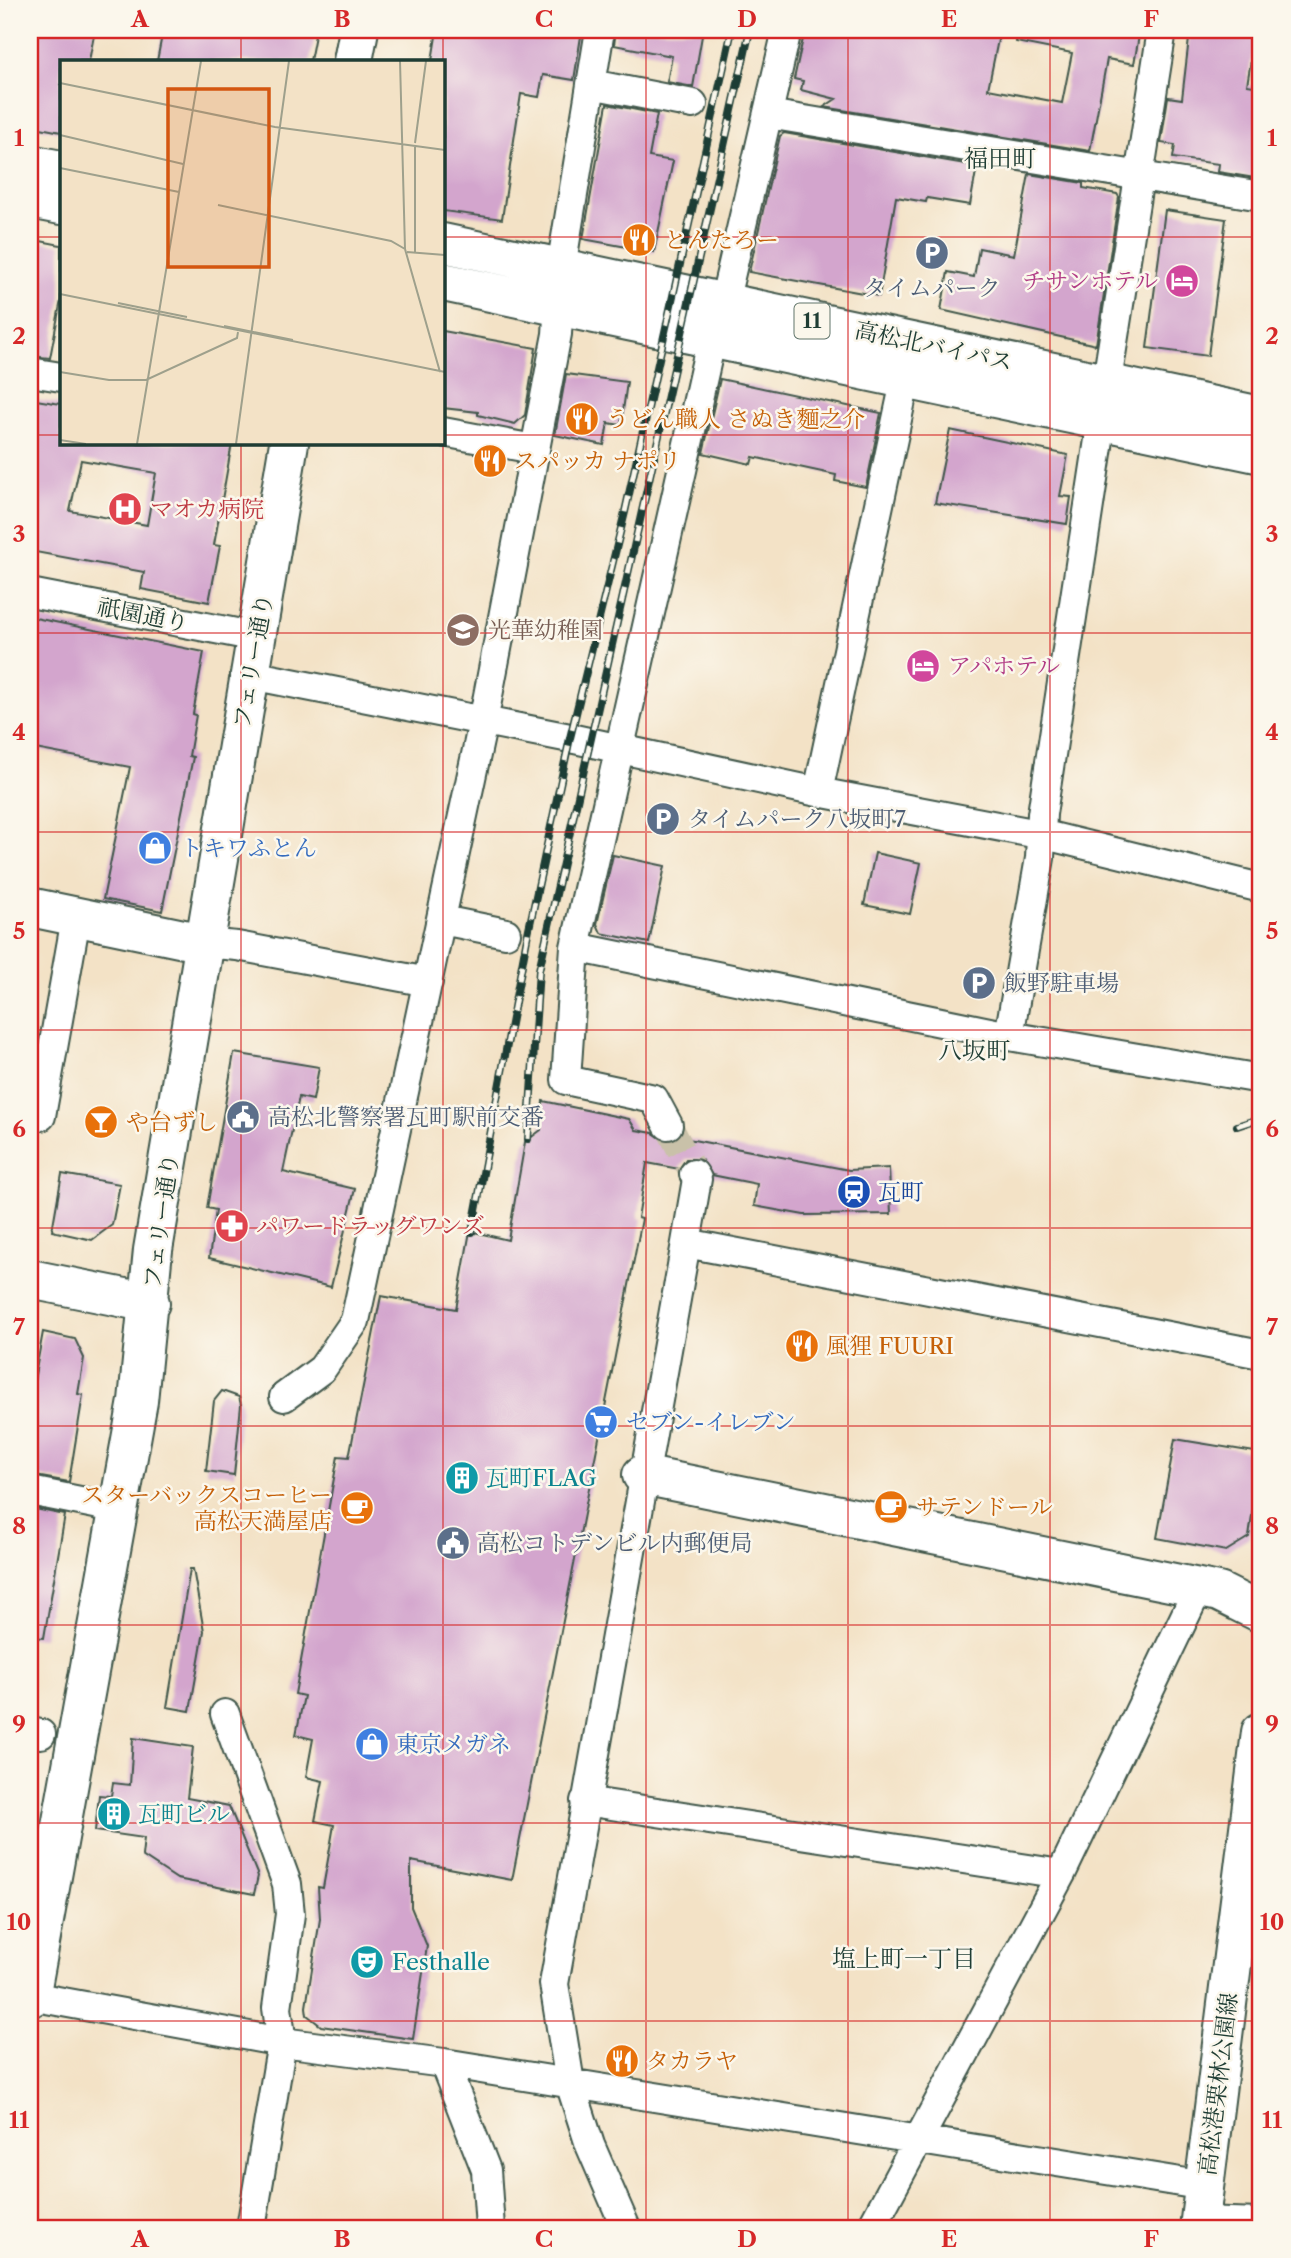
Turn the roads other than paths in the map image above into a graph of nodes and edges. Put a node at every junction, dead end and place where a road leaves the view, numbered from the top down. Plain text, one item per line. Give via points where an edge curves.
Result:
1 (359, 30) edge
2 (600, 30) edge
3 (787, 30) edge
4 (1162, 30) edge
5 (353, 60) edge
6 (591, 84) junction
7 (693, 104) dead end
8 (768, 114) junction
9 (30, 164) edge
10 (60, 170) edge
11 (1140, 178) junction
12 (1261, 196) edge
13 (30, 199) edge
14 (60, 205) edge
15 (444, 243) edge
16 (561, 268) junction
17 (444, 282) edge
18 (559, 306) junction
19 (718, 320) junction
20 (30, 372) edge
21 (60, 377) edge
22 (906, 377) junction
23 (1107, 381) junction
24 (1261, 416) edge
25 (1102, 420) junction
26 (444, 432) edge
27 (289, 444) edge
28 (534, 449) junction
29 (1261, 454) edge
30 (30, 593) edge
31 (257, 637) junction
32 (251, 675) junction
33 (483, 722) junction
34 (618, 748) junction
35 (818, 792) junction
36 (1042, 835) junction
37 (1261, 888) edge
38 (30, 907) edge
39 (76, 918) junction
40 (442, 920) junction
41 (506, 933) dead end
42 (203, 943) junction
43 (575, 947) junction
44 (428, 982) junction
45 (1009, 1035) junction
46 (40, 1056) edge
47 (1261, 1079) edge
48 (30, 1114) edge
49 (668, 1125) tunnel mouth
50 (694, 1174) tunnel mouth
51 (686, 1243) junction
52 (30, 1279) edge
53 (150, 1303) junction
54 (1261, 1354) edge
55 (284, 1397) dead end
56 (642, 1475) junction
57 (30, 1491) edge
58 (120, 1509) junction
59 (1199, 1587) junction
60 (1261, 1614) edge
61 (225, 1714) dead end
62 (1261, 1732) edge
63 (585, 1801) junction
64 (1060, 1874) junction
65 (30, 1997) edge
66 (282, 2042) junction
67 (444, 2063) junction
68 (570, 2083) junction
69 (916, 2140) junction
70 (1201, 2212) edge
71 (1261, 2223) edge
72 (251, 2228) edge
73 (490, 2228) edge
74 (626, 2228) edge
75 (872, 2228) edge

1 - 5 main road
2 - 6 street
3 - 8 street
4 - 11 street
6 - 7 street
6 - 16 street
8 - 11 street
8 - 19 street
9 - 10 main road
11 - 12 street
11 - 23 street
13 - 14 main road
15 - 16 main road, 高松北バイパス / 11
16 - 18 street
16 - 19 main road, 高松北バイパス / 11
17 - 18 main road, 高松北バイパス / 11
18 - 19 main road, 高松北バイパス / 11
18 - 28 street
19 - 22 main road, 高松北バイパス / 11
19 - 23 main road, 高松北バイパス / 11
19 - 34 street
20 - 21 street
22 - 25 main road, 高松北バイパス / 11
22 - 35 street
23 - 24 main road, 高松北バイパス / 11
25 - 29 main road, 高松北バイパス / 11
25 - 36 street
26 - 28 street
27 - 31 main road, フェリー通り
28 - 33 street
30 - 31 street, 祇園通り
31 - 32 main road, フェリー通り
32 - 33 street
32 - 42 main road, フェリー通り
33 - 34 street
33 - 40 street
34 - 35 street
34 - 43 street
35 - 36 street
36 - 37 street
36 - 45 street
38 - 39 main road
39 - 42 main road
39 - 46 street
40 - 41 street
40 - 44 street
42 - 44 street
42 - 53 main road, フェリー通り via 153,1250
43 - 45 street
43 - 49 street via 566,1080 654,1099
44 - 55 street via 355,1321 322,1369
45 - 47 street
46 - 48 street via 41,1116
50 - 51 street via 697,1179
51 - 54 street
51 - 56 street
52 - 53 main road
53 - 58 main road, フェリー通り
56 - 59 main road
56 - 63 street
57 - 58 street
58 - 65 main road, フェリー通り
59 - 60 main road via 1219,1591
59 - 64 street
61 - 66 street via 287,1884 290,1914 277,2008
62 - 70 main road, 高松港栗林公園線
63 - 64 street
63 - 68 street via 554,1984
64 - 69 street
65 - 66 street
66 - 67 street
66 - 72 street
67 - 68 street
67 - 73 street via 486,2170
68 - 69 street
68 - 74 street via 590,2145
69 - 70 street
69 - 75 street
70 - 71 street

